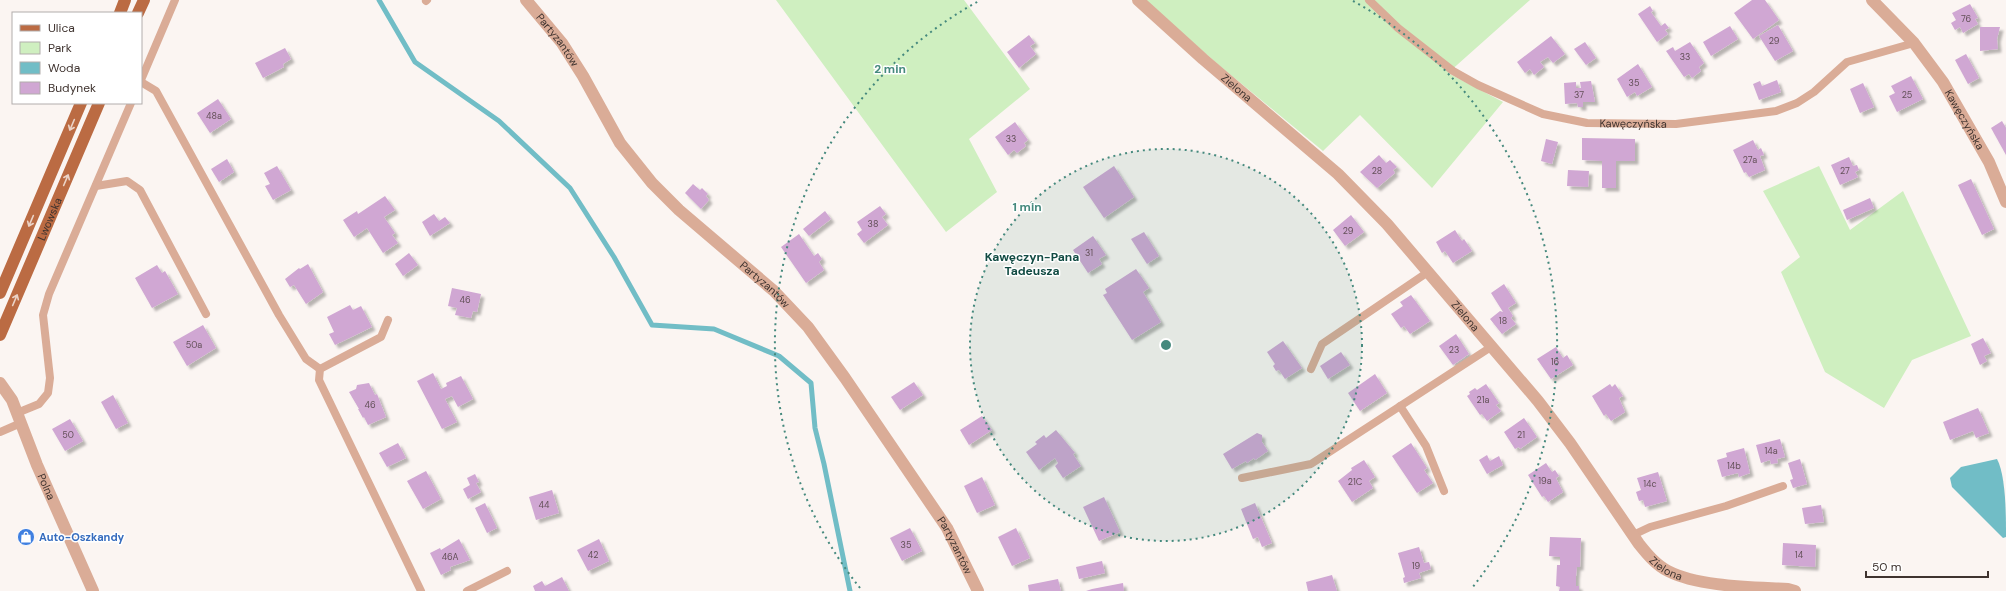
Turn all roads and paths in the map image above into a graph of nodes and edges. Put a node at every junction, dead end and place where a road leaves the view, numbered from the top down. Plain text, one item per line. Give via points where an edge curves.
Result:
1 (125, 0) edge
2 (144, 0) edge
3 (176, 0) edge
4 (526, 0) edge
5 (1138, 0) edge
6 (1369, 0) edge
7 (1872, 0) edge
8 (120, 12) edge
9 (138, 12) edge
10 (1914, 43) junction
11 (142, 79) edge
12 (142, 82) edge
13 (81, 104) edge
14 (99, 104) edge
15 (131, 104) edge
16 (96, 186) junction
17 (2006, 202) edge
18 (1428, 272) junction
19 (0, 293) edge
20 (206, 314) dead end
21 (388, 320) dead end
22 (0, 335) edge
23 (1491, 347) junction
24 (320, 369) junction
25 (1311, 369) dead end
26 (0, 383) edge
27 (1400, 406) junction
28 (19, 418) junction
29 (0, 432) edge
30 (1242, 478) dead end
31 (1783, 486) dead end
32 (1444, 491) dead end
33 (1633, 535) junction
34 (507, 571) dead end
35 (1704, 586) edge
36 (93, 591) edge
37 (421, 591) edge
38 (466, 591) edge
39 (978, 591) edge
40 (1795, 591) edge

1 - 8 main road
2 - 9 main road
3 - 11 lane
4 - 39 street, Partyzantów via 562,43 620,143 652,183 774,291 808,327 850,384 947,528
5 - 18 street, Zielona via 1338,174 1387,224
6 - 10 lane, Kawęczyńska via 1398,28 1453,71 1543,114 1587,123 1676,124 1776,111 1814,92 1847,62
7 - 10 street, Kawęczyńska
10 - 17 street, Kawęczyńska via 1944,82 1988,162
12 - 24 lane via 156,92 306,359
13 -> 19 main road, Lwowska
22 -> 14 main road, Lwowska
15 - 16 lane
16 - 20 lane via 127,181 140,190
16 - 28 lane via 49,294 43,315 50,378 48,393 39,404
18 - 23 street, Zielona
18 - 25 lane via 1322,344
21 - 24 lane via 381,338
23 - 27 lane
23 - 33 street, Zielona via 1570,443
24 - 37 lane via 319,380
26 - 28 street, Polna via 12,400
27 - 30 lane via 1311,464
27 - 32 lane via 1426,446
28 - 29 lane
28 - 36 street, Polna
31 - 33 lane via 1726,506 1650,527
33 - 35 street, Zielona via 1651,559 1668,571
34 - 38 lane
35 - 40 street, Zielona via 1788,588

